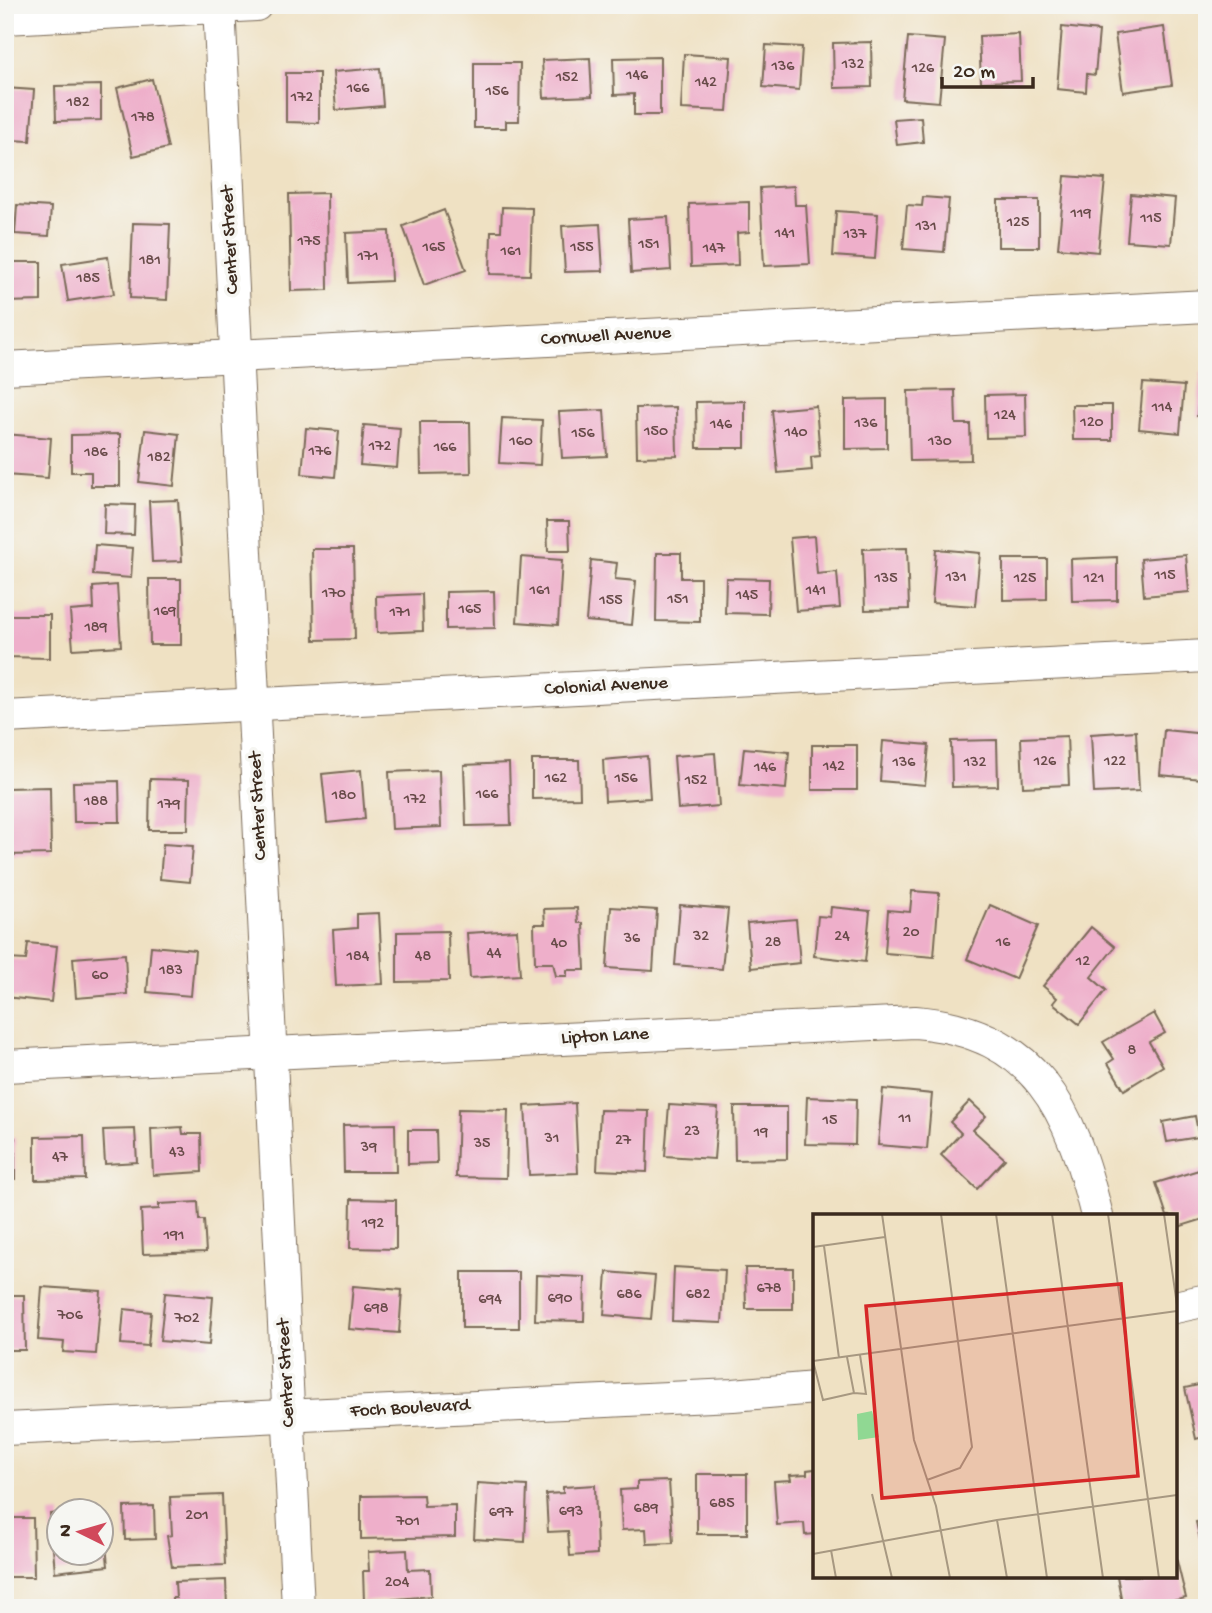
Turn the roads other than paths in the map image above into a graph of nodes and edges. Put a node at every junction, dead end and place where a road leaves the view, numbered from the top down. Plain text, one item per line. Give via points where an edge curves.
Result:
1 (256, 5) edge
2 (219, 6) edge
3 (5, 18) edge
4 (1207, 306) edge
5 (236, 356) junction
6 (5, 368) edge
7 (1207, 656) edge
8 (254, 705) junction
9 (5, 717) edge
10 (271, 1053) junction
11 (5, 1066) edge
12 (1097, 1214) edge
13 (1207, 1300) edge
14 (1177, 1307) edge
15 (813, 1388) edge
16 (289, 1414) junction
17 (5, 1429) edge
18 (298, 1608) edge

1 - 2 street
2 - 3 street
2 - 5 street, Center Street
4 - 5 street, Cornwell Avenue
5 - 6 street, Cornwell Avenue
5 - 8 street, Center Street
7 - 8 street, Colonial Avenue
8 - 9 street, Colonial Avenue
8 - 10 street, Center Street
10 - 11 street, Lipton Lane
10 - 12 street, Lipton Lane via 943,1024 981,1037 1037,1074 1063,1112 1084,1162
10 - 16 street, Center Street
13 - 14 street
15 - 16 street, Foch Boulevard
16 - 17 street, Foch Boulevard
16 - 18 street, Center Street

